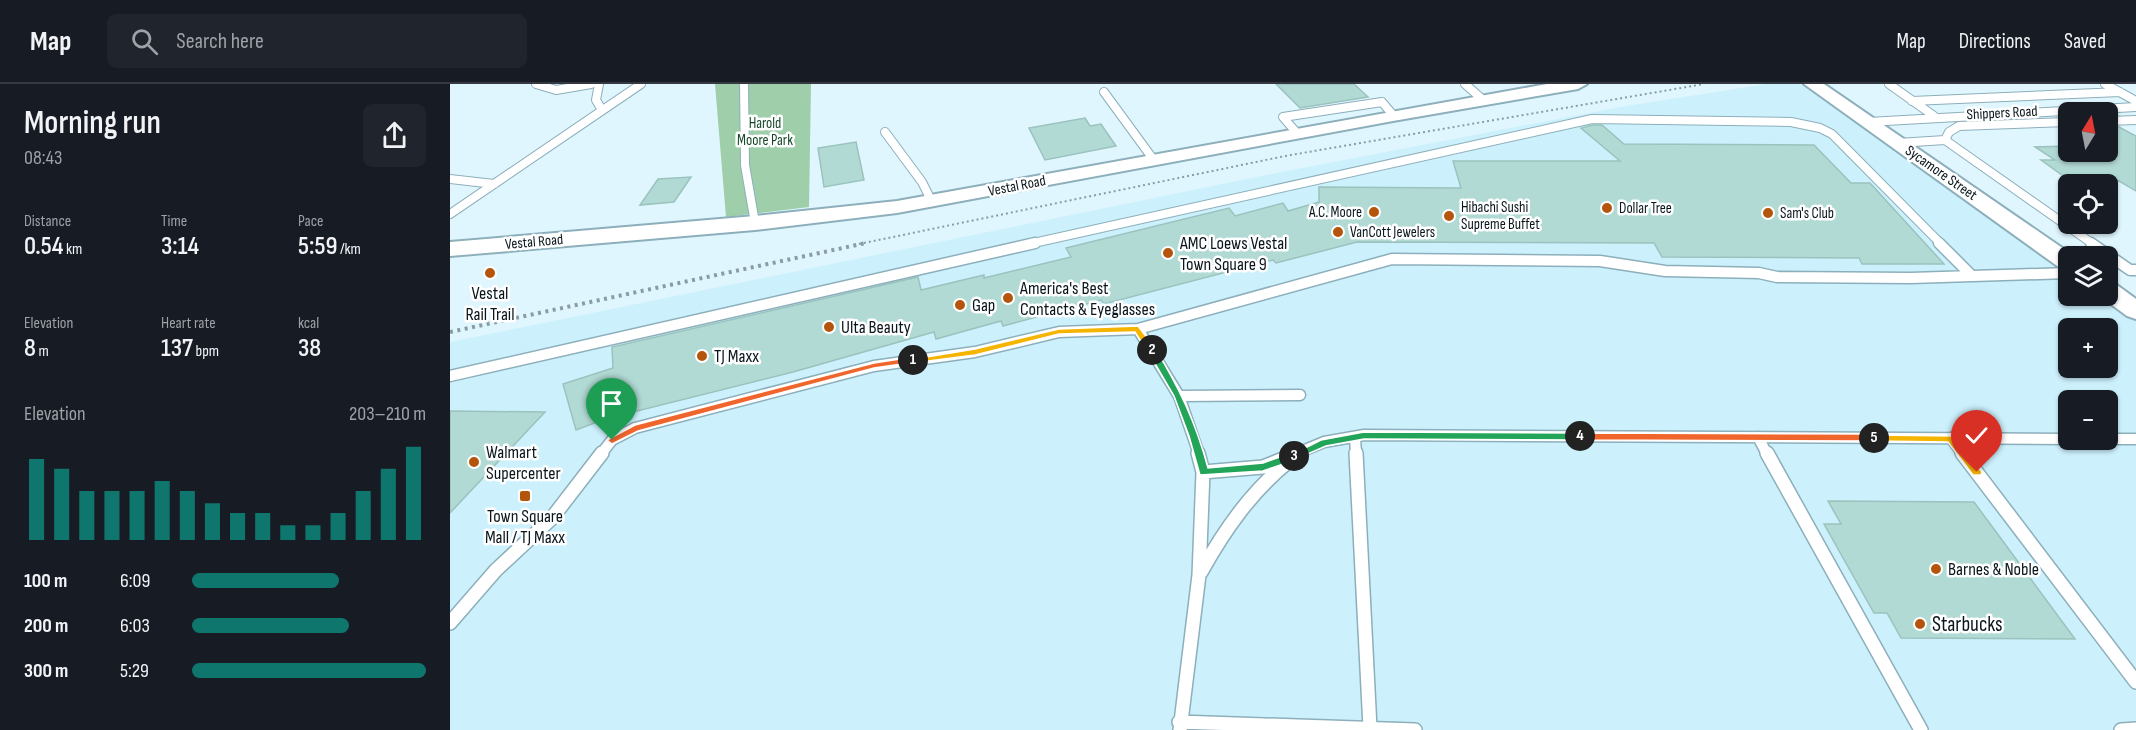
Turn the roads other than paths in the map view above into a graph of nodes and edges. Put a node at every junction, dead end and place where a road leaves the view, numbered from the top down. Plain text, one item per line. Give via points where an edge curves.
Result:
1 (536, 84) edge
2 (591, 84) edge
3 (598, 84) edge
4 (641, 84) edge
5 (744, 84) edge
6 (1465, 84) edge
7 (1578, 84) edge
8 (1813, 84) edge
9 (1889, 84) edge
10 (2105, 84) edge
11 (1104, 92) dead end
12 (2120, 92) junction
13 (1482, 99) junction
14 (1912, 101) junction
15 (2136, 101) edge
16 (2136, 107) edge
17 (602, 110) junction
18 (1934, 116) junction
19 (2136, 120) edge
20 (2118, 121) edge
21 (1868, 122) junction
22 (2058, 122) edge
23 (885, 132) dead end
24 (1945, 140) junction
25 (1898, 143) junction
26 (1153, 159) junction
27 (450, 179) edge
28 (494, 184) junction
29 (932, 202) junction
30 (450, 214) edge
31 (755, 223) junction
32 (450, 249) edge
33 (2058, 255) edge
34 (2136, 270) edge
35 (2058, 273) edge
36 (1972, 276) junction
37 (2118, 298) edge
38 (2136, 311) edge
39 (1138, 329) junction
40 (450, 376) edge
41 (1300, 395) dead end
42 (1179, 396) junction
43 (1355, 437) junction
44 (1758, 437) junction
45 (1951, 438) junction
46 (2058, 439) edge
47 (2118, 439) edge
48 (2136, 440) edge
49 (1297, 455) junction
50 (1203, 472) junction
51 (1200, 575) junction
52 (450, 623) edge
53 (2136, 682) edge
54 (1178, 727) edge
55 (1370, 728) junction
56 (2136, 729) edge
57 (1415, 730) edge
58 (1921, 730) edge
59 (2121, 730) edge

1 - 2 lane via 560,90
3 - 17 lane via 596,100
4 - 17 lane
5 - 31 lane via 745,165
6 - 13 lane
7 - 13 street, Vestal Road
8 - 21 street, Sycamore Street
9 - 14 lane
10 - 12 lane
11 - 26 lane
12 - 14 lane
12 - 15 lane
13 - 26 street, Vestal Road
14 - 18 lane
16 - 18 lane, Shippers Road
17 - 28 lane
18 - 21 lane, Shippers Road
19 - 20 lane
21 - 25 street, Sycamore Street
22 - 24 lane via 1959,126
23 - 29 lane via 893,150 921,178
24 - 25 lane
24 - 34 lane via 2130,270
25 - 33 street, Sycamore Street
26 - 29 street, Vestal Road
27 - 28 lane
28 - 30 lane
29 - 31 street, Vestal Road
31 - 32 street, Vestal Road
35 - 36 lane
36 - 39 lane via 1777,277 1759,273 1665,271 1600,261 1392,259
36 - 40 lane via 1832,134 1820,128 1791,122 1592,119
37 - 38 street
39 - 42 lane
39 - 52 lane via 1059,332 975,352 874,366 625,432 612,440 552,518 496,570
41 - 42 lane
42 - 50 lane
43 - 44 lane
43 - 49 lane via 1324,442
43 - 55 lane
44 - 45 lane
44 - 58 lane
45 - 46 lane
45 - 53 lane
47 - 48 lane
49 - 50 lane via 1263,467
49 - 51 lane via 1263,482 1241,507
50 - 51 lane
51 - 54 lane
54 - 55 lane
55 - 57 lane
56 - 59 lane

